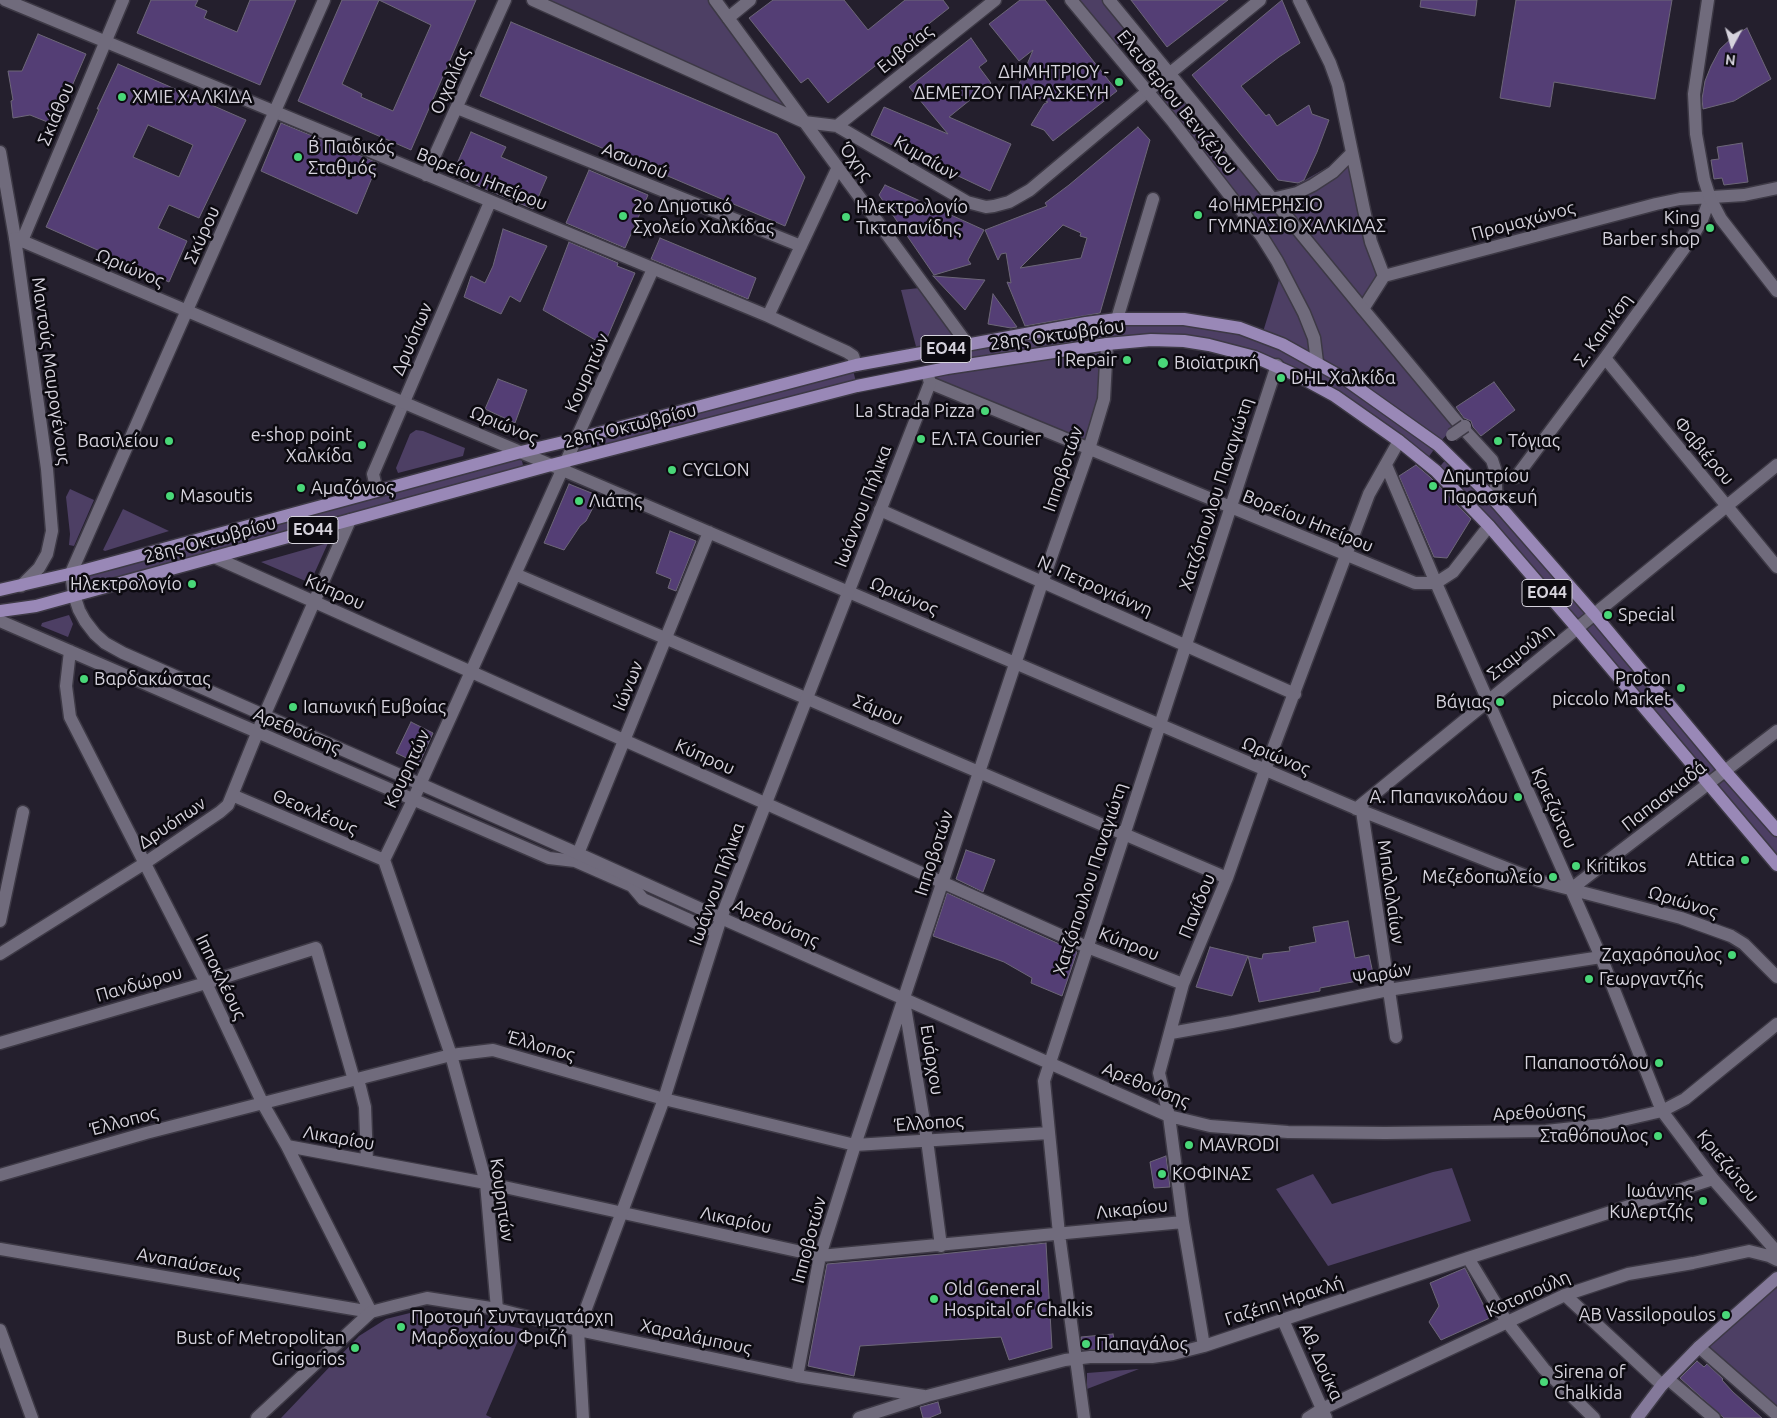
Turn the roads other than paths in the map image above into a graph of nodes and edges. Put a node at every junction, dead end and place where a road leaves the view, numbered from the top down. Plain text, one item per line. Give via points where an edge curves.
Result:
1 (5, 0) edge
2 (123, 0) edge
3 (324, 0) edge
4 (505, 0) edge
5 (533, 0) edge
6 (715, 0) edge
7 (750, 0) edge
8 (994, 0) edge
9 (1071, 0) edge
10 (1109, 0) edge
11 (1260, 0) edge
12 (1299, 0) edge
13 (1721, 0) edge
14 (1708, 1) edge
15 (728, 18) junction
16 (106, 42) junction
17 (1169, 73) junction
18 (1148, 91) junction
19 (457, 108) junction
20 (275, 113) junction
21 (804, 122) junction
22 (837, 126) junction
23 (0, 152) edge
24 (1352, 153) junction
25 (838, 167) junction
26 (426, 175) junction
27 (1777, 188) edge
28 (1710, 198) junction
29 (1153, 199) dead end
30 (1272, 200) junction
31 (490, 202) junction
32 (19, 239) junction
33 (801, 246) junction
34 (653, 269) junction
35 (1384, 276) junction
36 (1777, 291) edge
37 (1363, 310) junction
38 (187, 311) junction
39 (768, 316) junction
40 (1116, 319) junction
41 (1107, 344) junction
42 (968, 345) junction
43 (1605, 358) junction
44 (1317, 362) junction
45 (856, 365) junction
46 (1276, 366) junction
47 (929, 378) junction
48 (404, 402) junction
49 (1466, 424) dead end
50 (576, 439) junction
51 (1399, 441) junction
52 (1089, 449) junction
53 (521, 452) junction
54 (1450, 455) junction
55 (560, 465) junction
56 (1386, 465) junction
57 (1777, 465) edge
58 (1516, 477) dead end
59 (377, 491) junction
60 (1497, 503) junction
61 (1727, 506) junction
62 (1230, 508) junction
63 (880, 510) junction
64 (350, 520) junction
65 (1489, 526) junction
66 (709, 532) junction
67 (1347, 556) junction
68 (214, 557) junction
69 (1777, 567) edge
70 (71, 573) junction
71 (515, 574) junction
72 (1042, 582) junction
73 (1436, 583) junction
74 (21, 586) junction
75 (0, 590) edge
76 (848, 592) junction
77 (74, 595) junction
78 (314, 602) junction
79 (0, 611) edge
80 (1594, 614) junction
81 (0, 620) edge
82 (1577, 628) junction
83 (666, 638) junction
84 (1185, 646) junction
85 (70, 651) junction
86 (1016, 663) junction
87 (471, 672) junction
88 (1295, 694) junction
89 (806, 698) junction
90 (1488, 701) junction
91 (264, 716) junction
92 (1160, 725) junction
93 (1777, 731) edge
94 (257, 733) junction
95 (624, 740) junction
96 (1265, 770) junction
97 (1724, 771) junction
98 (979, 773) junction
99 (420, 784) junction
100 (1708, 784) junction
101 (232, 795) junction
102 (413, 800) junction
103 (765, 804) junction
104 (1359, 810) junction
105 (23, 812) dead end
106 (1777, 830) edge
107 (1124, 834) junction
108 (577, 857) junction
109 (384, 860) junction
110 (145, 863) junction
111 (1777, 865) edge
112 (1227, 878) junction
113 (942, 882) junction
114 (1571, 889) junction
115 (721, 918) junction
116 (0, 921) edge
117 (716, 932) junction
118 (1087, 947) junction
119 (0, 954) edge
120 (1601, 957) junction
121 (1777, 976) edge
122 (206, 984) junction
123 (1184, 984) junction
124 (1388, 990) junction
125 (904, 998) junction
126 (1777, 1024) edge
127 (1171, 1032) junction
128 (1396, 1037) dead end
129 (0, 1043) edge
130 (451, 1055) junction
131 (1048, 1063) junction
132 (356, 1080) junction
133 (664, 1099) junction
134 (263, 1104) junction
135 (1662, 1111) junction
136 (1169, 1116) junction
137 (1048, 1133) junction
138 (927, 1140) junction
139 (855, 1145) junction
140 (287, 1146) junction
141 (367, 1161) junction
142 (0, 1175) edge
143 (1713, 1179) junction
144 (486, 1183) junction
145 (622, 1213) junction
146 (1184, 1222) junction
147 (1059, 1234) junction
148 (941, 1246) junction
149 (0, 1249) edge
150 (1777, 1252) edge
151 (820, 1256) junction
152 (1468, 1258) junction
153 (1777, 1260) edge
154 (1777, 1278) edge
155 (1565, 1295) junction
156 (497, 1309) junction
157 (371, 1312) junction
158 (1283, 1320) junction
159 (1506, 1322) junction
160 (0, 1330) edge
161 (578, 1330) junction
162 (1204, 1346) junction
163 (1699, 1347) junction
164 (1076, 1358) junction
165 (797, 1376) junction
166 (1665, 1382) junction
167 (927, 1396) junction
168 (1324, 1413) edge
169 (1777, 1414) edge
170 (32, 1418) edge
171 (257, 1418) edge
172 (583, 1418) edge
173 (859, 1418) edge
174 (1084, 1418) edge
175 (1308, 1418) edge
176 (1594, 1418) edge
177 (1636, 1418) edge
178 (1714, 1418) edge

1 - 16 street, Βορείου Ηπείρου
2 - 16 street, Σκιάθου
3 - 20 street, Σκύρου
4 - 19 street, Οιχαλίας
5 - 21 street, Κυμαίων
6 - 15 street, Όχης
7 - 15 street
8 - 22 street, Ευβοίας
9 - 18 street, Ελευθερίου Βενιζέλου
10 - 17 street
11 - 17 street, Κυμαίων
12 - 24 street via 1338,85
13 - 14 street
14 - 28 street via 1694,101 1696,134
15 - 21 street, Όχης
16 - 20 street, Βορείου Ηπείρου
16 - 32 street, Σκιάθου
17 - 18 street, Κυμαίων
17 - 30 street
18 - 22 street, Κυμαίων via 1030,190 1014,200 986,207 967,202
18 - 44 street, Ελευθερίου Βενιζέλου via 1262,237 1277,261 1311,328
19 - 26 street, Οιχαλίας
19 - 33 street, Ασωπού
20 - 26 street, Βορείου Ηπείρου
20 - 38 street, Σκύρου
21 - 22 street, Κυμαίων
21 - 25 street, Όχης
23 - 32 street, Μαντούς Μαυρογένους
24 - 30 street via 1333,172 1305,190
24 - 35 street via 1371,242
25 - 33 street
25 - 42 street, Όχης
26 - 31 street, Βορείου Ηπείρου
27 - 28 street, Προμαχώνος
28 - 35 street, Προμαχώνος via 1656,204
28 - 36 street via 1721,219
28 - 43 street, Σ. Καπνίση via 1691,239
29 - 40 street
30 - 37 street
31 - 34 street, Βορείου Ηπείρου
31 - 48 street, Δρυόπων
32 - 38 street, Ωριώνος
32 - 74 street, Μαντούς Μαυρογένους via 52,531 47,554 39,568
33 - 39 street
34 - 39 street, Βορείου Ηπείρου
34 - 50 street, Κουρητών
35 - 37 street
37 - 60 street via 1492,460
38 - 48 street, Ωριώνος
38 - 70 street, Σκύρου
39 - 45 street, Βορείου Ηπείρου via 847,352 853,356
40 - 42 main road, 28ης Οκτωβρίου / ΕΟ44
40 - 44 main road, 28ης Οκτωβρίου / ΕΟ44 via 1184,319 1240,328
41 - 46 main road, 28ης Οκτωβρίου / ΕΟ44 via 1151,340 1209,344
41 - 47 main road, 28ης Οκτωβρίου / ΕΟ44 via 1025,355
41 - 52 street, Ιπποβοτών via 1104,399
42 - 45 main road, 28ης Οκτωβρίου / ΕΟ44
43 - 58 street, Σ. Καπνίση
43 - 61 street, Φαβιέρου
44 - 54 main road, ΕΟ44 via 1345,378
45 - 50 main road, 28ης Οκτωβρίου / ΕΟ44
46 - 51 main road, ΕΟ44 via 1335,396
46 - 62 street, Χατζόπουλου Παναγιώτη
47 - 52 street, Βορείου Ηπείρου
47 - 55 main road, 28ης Οκτωβρίου / ΕΟ44 via 857,386
47 - 63 street, Ιωάννου Πήλικα
48 - 53 street, Ωριώνος
48 - 59 street, Δρυόπων via 373,474
49 - 54 street, bridge via 1445,444
50 - 53 main road, 28ης Οκτωβρίου / ΕΟ44
50 - 55 street, Κουρητών
51 - 56 street, Πανίδου
51 - 65 main road, ΕΟ44 via 1436,471
52 - 62 street, Βορείου Ηπείρου
52 - 72 street, Ιπποβοτών
53 - 55 street, Ωριώνος
53 - 59 main road, 28ης Οκτωβρίου / ΕΟ44
54 - 60 main road, ΕΟ44
55 - 64 main road, 28ης Οκτωβρίου / ΕΟ44
55 - 66 street, Ωριώνος
55 - 71 street, Κουρητών
56 - 67 street, Πανίδου via 1370,494
56 - 73 street, Κριεζώτου
57 - 61 street, Σταμούλη
59 - 70 main road, 28ης Οκτωβρίου / ΕΟ44
60 - 80 main road, ΕΟ44
61 - 69 street, Φαβιέρου
61 - 80 street, Σταμούλη
62 - 67 street, Βορείου Ηπείρου
62 - 84 street, Χατζόπουλου Παναγιώτη
63 - 72 street, Ν. Πετρογιάννη
63 - 76 street, Ιωάννου Πήλικα
64 - 68 main road, 28ης Οκτωβρίου / ΕΟ44
64 - 78 street, Δρυόπων
65 - 73 street via 1453,572
65 - 82 main road, ΕΟ44
66 - 76 street, Ωριώνος
66 - 83 street, Ιώνων
67 - 73 street, Βορείου Ηπείρου via 1415,583
67 - 88 street, Πανίδου
68 - 77 main road, 28ης Οκτωβρίου / ΕΟ44
68 - 78 street, Κύπρου
70 - 74 main road, ΕΟ44
70 - 77 street
71 - 83 street, Σάμου
71 - 87 street, Κουρητών
72 - 84 street, Ν. Πετρογιάννη
72 - 86 street, Ιπποβοτών
73 - 90 street, Κριεζώτου
74 - 75 main road, ΕΟ44
76 - 86 street, Ωριώνος
76 - 89 street, Ιωάννου Πήλικα
77 - 79 main road, 28ης Οκτωβρίου / ΕΟ44 via 36,606
77 - 91 street, Αρεθούσης via 85,622 105,643
78 - 87 street, Κύπρου
78 - 91 street, Δρυόπων
80 - 82 street, Σταμούλη
80 - 97 main road, ΕΟ44
81 - 85 street, Αρεθούσης
82 - 90 street, Σταμούλη
82 - 100 main road, ΕΟ44
83 - 89 street, Σάμου
83 - 95 street, Ιώνων
84 - 88 street, Ν. Πετρογιάννη
84 - 92 street, Χατζόπουλου Παναγιώτη
85 - 94 street, Αρεθούσης
85 - 110 street, Ιπποκλέους via 66,686 70,717
86 - 92 street, Ωριώνος
86 - 98 street, Ιπποβοτών
87 - 95 street, Κύπρου
87 - 99 street, Κουρητών
88 - 96 street, Πανίδου
89 - 98 street, Σάμου
89 - 103 street, Ιωάννου Πήλικα
90 - 104 street, Σταμούλη
90 - 114 street, Κριεζώτου
91 - 94 street, Δρυόπων
91 - 99 street, Αρεθούσης
92 - 96 street, Ωριώνος
92 - 107 street, Χατζόπουλου Παναγιώτη
93 - 97 street, Παπασκιαδά
94 - 101 street, Δρυόπων
94 - 102 street, Αρεθούσης
95 - 103 street, Κύπρου
95 - 108 street, Ιώνων
96 - 104 street, Ωριώνος
96 - 112 street, Πανίδου
97 - 100 street, Παπασκιαδά
97 - 106 main road, ΕΟ44
98 - 107 street, Σάμου
98 - 113 street, Ιπποβοτών
99 - 102 street, Κουρητών
99 - 108 street, Αρεθούσης
100 - 111 main road, ΕΟ44
100 - 114 street, Παπασκιαδά
101 - 109 street, Θεοκλέους
101 - 110 street, Δρυόπων via 220,812
102 - 108 street, Αρεθούσης via 549,858
102 - 109 street, Κουρητών
103 - 113 street, Κύπρου
103 - 115 street, Ιωάννου Πήλικα
104 - 114 street, Ωριώνος via 1526,876
104 - 124 street, Μπαλαλαίων
105 - 116 street
107 - 112 street, Σάμου
107 - 118 street, Χατζόπουλου Παναγιώτη
108 - 115 street, Αρεθούσης
108 - 117 street via 632,886 643,899
109 - 130 street, Κουρητών
110 - 119 street, Δρυόπων
110 - 122 street, Ιπποκλέους
112 - 123 street, Πανίδου
113 - 118 street, Κύπρου
113 - 125 street, Ιπποβοτών
114 - 120 street, Κριεζώτου
114 - 121 street, Ωριώνος via 1681,918 1731,936
115 - 117 street, Ιωάννου Πήλικα
115 - 125 street, Αρεθούσης
117 - 133 street, Ιωάννου Πήλικα
118 - 123 street, Κύπρου
118 - 131 street, Χατζόπουλου Παναγιώτη
120 - 124 street, Ψαρών
120 - 135 street, Κριεζώτου
122 - 129 street, Πανδώρου
122 - 132 street, Πανδώρου via 316,948
122 - 134 street, Ιπποκλέους
123 - 127 street, Πανίδου
124 - 127 street, Ψαρών
124 - 128 street, Μπαλαλαίων
125 - 131 street, Αρεθούσης
125 - 138 street, Ευάρχου
125 - 139 street, Ιπποβοτών
126 - 135 street, Αρεθούσης via 1685,1099
127 - 136 street, Πανίδου via 1159,1073
130 - 132 street, Έλλοπος
130 - 133 street, Έλλοπος via 493,1050
130 - 144 street, Κουρητών
131 - 136 street, Αρεθούσης
131 - 137 street, Χατζόπουλου Παναγιώτη via 1044,1082
132 - 134 street, Έλλοπος
132 - 141 street via 365,1108
133 - 139 street, Έλλοπος
133 - 145 street, Ιωάννου Πήλικα
134 - 140 street, Ιπποκλέους
134 - 142 street, Έλλοπος
135 - 136 street, Αρεθούσης via 1601,1125 1546,1131 1473,1133 1288,1132 1210,1126
135 - 143 street, Κριεζώτου
136 - 146 street, Πανίδου
137 - 138 street, Έλλοπος
137 - 147 street, Χατζόπουλου Παναγιώτη
138 - 139 street, Έλλοπος
138 - 148 street, Ευάρχου
139 - 151 street, Ιπποβοτών
140 - 141 street, Λικαρίου
140 - 157 street, Ιπποκλέους
141 - 144 street, Λικαρίου
143 - 150 street, Κριεζώτου
143 - 152 street, Γαζέπη Ηρακλή
144 - 145 street, Λικαρίου
144 - 156 street, Κουρητών
145 - 151 street, Λικαρίου
145 - 161 street, Ιωάννου Πήλικα
146 - 147 street, Λικαρίου
146 - 162 street, Πανίδου
147 - 148 street, Λικαρίου
147 - 164 street, Χατζόπουλου Παναγιώτη
148 - 151 street, Λικαρίου
149 - 157 street, Αναπαύσεως
151 - 165 street, Ιπποβοτών
152 - 158 street, Γαζέπη Ηρακλή
152 - 159 street
153 - 155 street, Κοτοπούλη via 1749,1251 1628,1274
154 - 163 main road
155 - 159 street, Κοτοπούλη
155 - 166 street
156 - 157 street, Χαραλάμπους via 428,1298
156 - 161 street, Χαραλάμπους
157 - 171 street
158 - 162 street, Γαζέπη Ηρακλή
158 - 168 street, Αθ. Δούκα
159 - 168 street, Κοτοπούλη
159 - 176 street via 1544,1369
160 - 170 street
161 - 165 street, Χαραλάμπους
161 - 172 street, Ιωάννου Πήλικα
162 - 164 street, Γαζέπη Ηρακλή via 1152,1357
163 - 166 main road
163 - 169 street
164 - 167 street, Γαζέπη Ηρακλή
164 - 174 street, Χατζόπουλου Παναγιώτη
165 - 167 street, Χαραλάμπους
166 - 177 main road
166 - 178 street
167 - 173 street, Γαζέπη Ηρακλή
168 - 175 street, Κοτοπούλη

